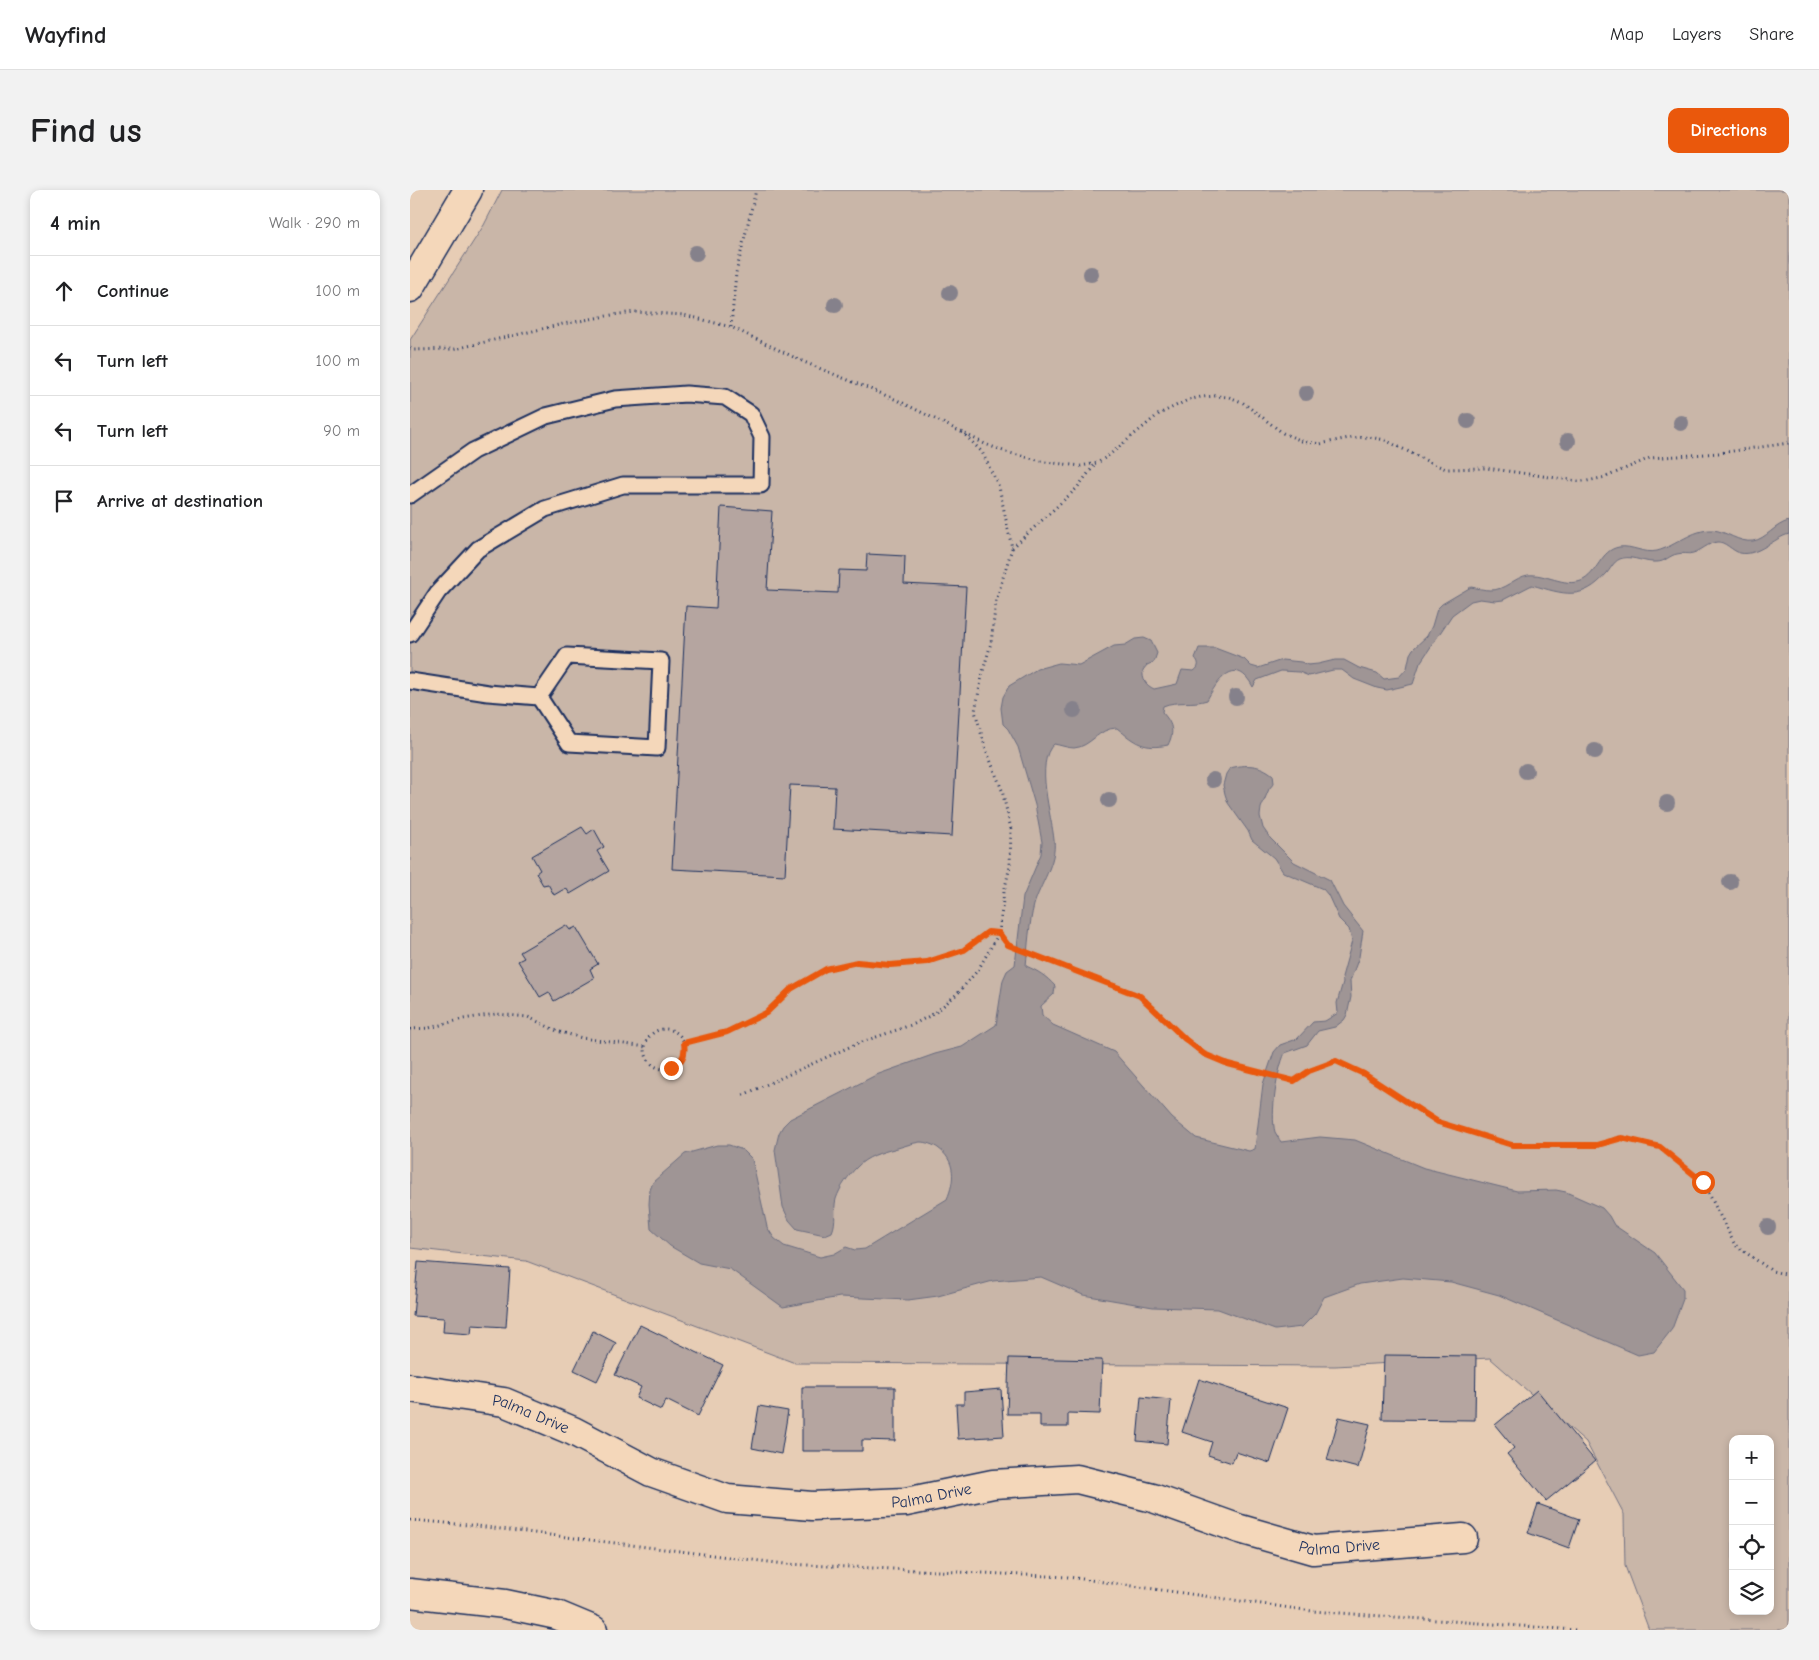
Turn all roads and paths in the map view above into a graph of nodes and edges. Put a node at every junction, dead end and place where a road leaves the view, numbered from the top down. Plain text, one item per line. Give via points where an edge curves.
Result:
1 (468, 190) edge
2 (756, 190) edge
3 (410, 288) edge
4 (730, 327) junction
5 (410, 348) edge
6 (960, 430) junction
7 (1789, 443) edge
8 (1097, 462) junction
9 (410, 495) edge
10 (1012, 548) junction
11 (416, 612) edge
12 (410, 634) edge
13 (410, 681) edge
14 (539, 697) junction
15 (999, 933) junction
16 (410, 1029) edge
17 (684, 1043) junction
18 (646, 1048) junction
19 (741, 1096) dead end
20 (1789, 1275) edge
21 (410, 1388) edge
22 (410, 1520) edge
23 (1463, 1538) dead end
24 (410, 1593) edge
25 (593, 1630) edge
26 (1576, 1630) edge

1 - 3 street
2 - 4 path via 736,273
4 - 5 path via 684,315 635,312 563,324 455,350
4 - 6 path
6 - 8 path via 985,444 1026,458 1062,465 1081,466
6 - 10 path via 982,452 999,487
7 - 8 path via 1650,458 1606,477 1578,481 1493,469 1446,469 1385,440 1369,437 1320,444 1302,441 1283,433 1242,402 1216,396 1188,400 1159,414
8 - 10 path via 1077,488
9 - 11 lane via 473,451 546,416 615,399 686,394 725,398 751,414 762,437 761,485 623,485 545,509 478,549
10 - 15 path via 996,601 975,711 1002,790 1011,829 1010,866
11 - 12 lane
13 - 14 lane
14 - 14 lane via 569,743 657,748 661,661 567,656
15 - 17 path via 988,932 964,950 927,962 890,965 857,962 826,969 791,989 766,1013 727,1032
15 - 19 path via 978,970 935,1014 856,1044
15 - 20 path via 1008,945 1140,996 1204,1054 1228,1064 1294,1081 1309,1071 1336,1061 1364,1074 1438,1122 1512,1145 1597,1145 1622,1138 1660,1147 1703,1182 1735,1244 1772,1271
16 - 18 path via 496,1014 528,1017 557,1031 582,1038
17 - 18 path via 676,1033 665,1030 653,1034
17 - 18 path via 683,1058 671,1068 656,1067 651,1063
21 - 23 street, Palma Drive via 504,1402 573,1431 651,1472 727,1499 812,1506 906,1502 993,1484 1077,1479 1153,1498 1240,1529 1313,1550
22 - 26 path via 785,1564 1068,1578 1312,1611
24 - 25 street via 505,1604 557,1615

